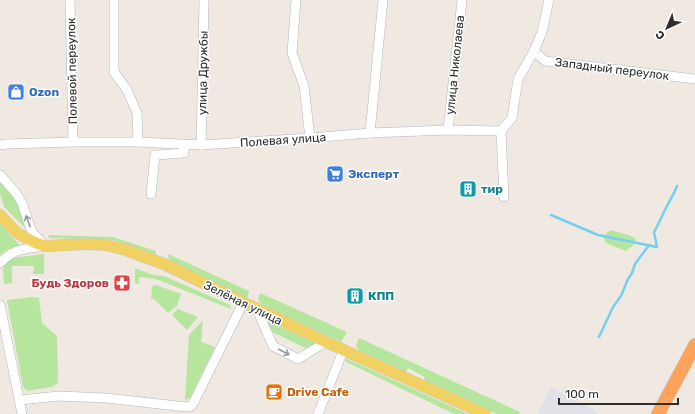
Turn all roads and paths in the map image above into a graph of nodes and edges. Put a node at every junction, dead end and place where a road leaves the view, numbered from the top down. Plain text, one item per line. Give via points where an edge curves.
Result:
1 (70, 0) edge
2 (114, 0) edge
3 (204, 0) edge
4 (296, 0) edge
5 (383, 0) edge
6 (462, 0) edge
7 (549, 0) edge
8 (534, 50) junction
9 (695, 79) edge
10 (448, 130) junction
11 (501, 131) junction
12 (370, 133) junction
13 (310, 138) junction
14 (73, 142) junction
15 (138, 142) junction
16 (0, 145) edge
17 (184, 145) junction
18 (201, 145) junction
19 (0, 175) edge
20 (151, 194) dead end
21 (504, 197) dead end
22 (0, 215) edge
23 (45, 246) junction
24 (0, 263) edge
25 (243, 303) junction
26 (0, 305) edge
27 (257, 309) junction
28 (326, 342) junction
29 (695, 345) edge
30 (343, 351) junction
31 (20, 400) junction
32 (665, 401) junction
33 (22, 414) edge
34 (318, 414) edge
35 (485, 414) edge
36 (657, 414) edge
37 (668, 414) edge

1 - 14 street, Полевой переулок
2 - 15 street via 114,72 127,90 138,113
3 - 18 street, улица Дружбы
4 - 13 street via 292,53 304,86
5 - 12 street
6 - 10 street, улица Николаева
7 - 8 street via 542,32
8 - 9 street, Западный переулок via 545,62
8 - 11 street via 518,79 512,118
10 - 11 street, Полевая улица
10 - 12 street, Полевая улица
11 - 21 street
12 - 13 street, Полевая улица
13 - 18 street, Полевая улица
14 - 15 street, Полевая улица
14 - 16 street, Полевая улица
15 - 17 street, Полевая улица
17 - 18 street, Полевая улица
17 - 20 street via 184,153 154,155
23 -> 19 street via 30,227 16,193
22 - 23 main road, Зелёная улица via 17,233
23 - 24 street via 16,250
23 - 25 main road, Зелёная улица via 88,244 126,250 164,264
25 - 27 main road, Зелёная улица
25 - 31 street via 191,406 60,396
26 - 31 street
27 - 28 main road, Зелёная улица
27 -> 28 street via 273,346 298,359
28 - 30 main road, Зелёная улица
29 - 32 highway
30 - 34 street
30 - 35 main road, Зелёная улица
31 - 33 street
32 - 36 highway
32 - 37 street

